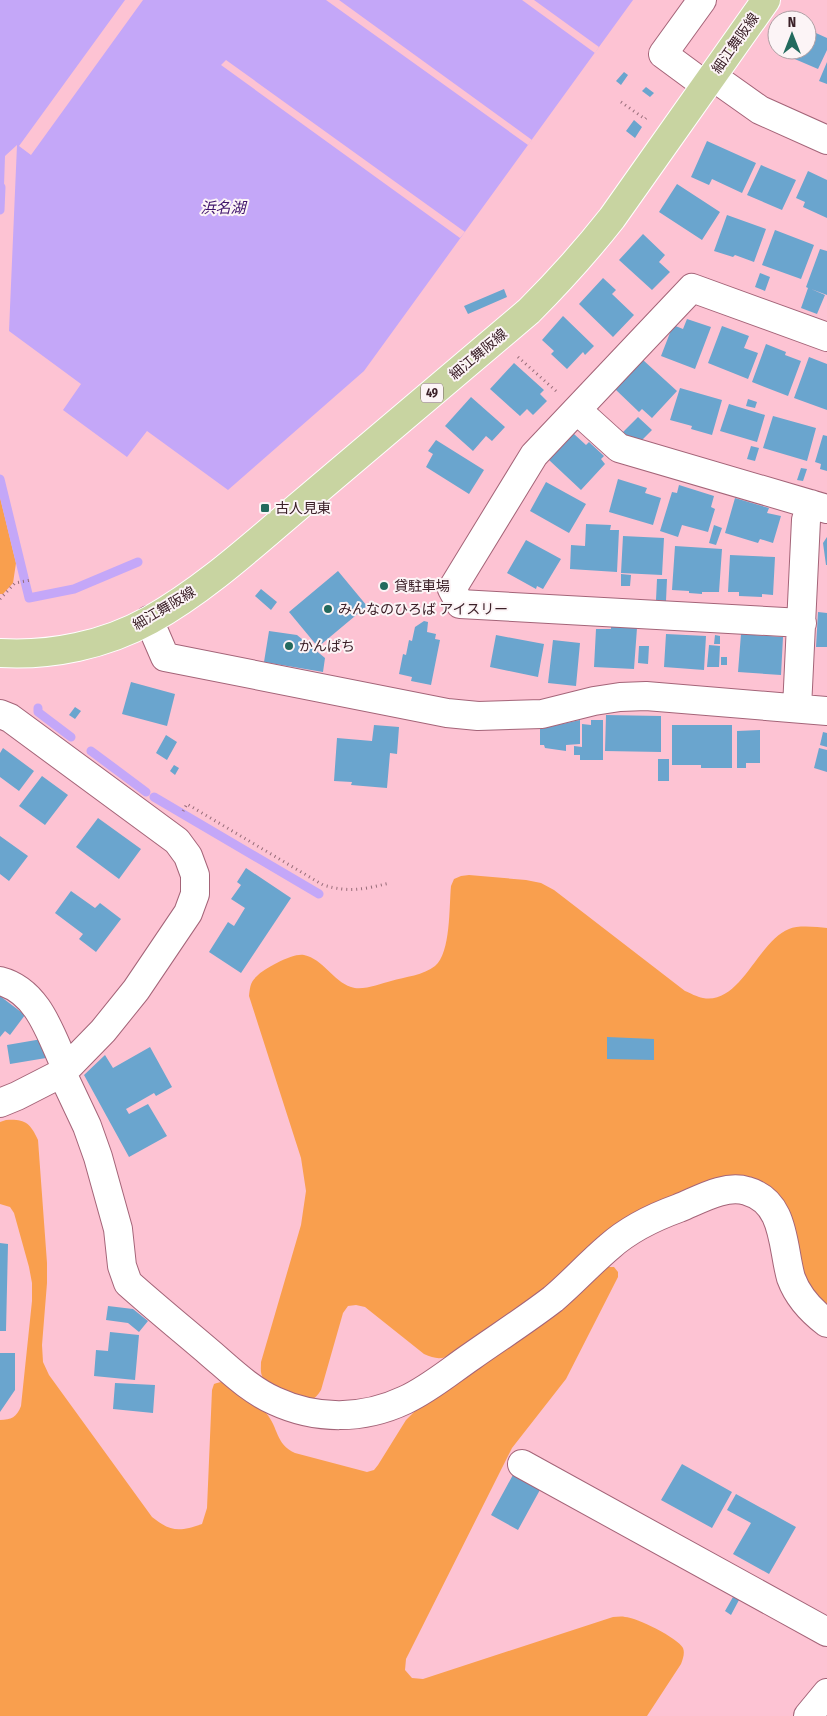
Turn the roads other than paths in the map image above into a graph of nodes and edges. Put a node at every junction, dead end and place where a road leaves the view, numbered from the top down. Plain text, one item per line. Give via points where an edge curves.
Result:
1 (702, 0) edge
2 (766, 0) edge
3 (709, 81) junction
4 (827, 140) edge
5 (827, 337) edge
6 (577, 410) junction
7 (819, 507) edge
8 (149, 620) junction
9 (802, 623) junction
10 (1, 657) edge
11 (797, 708) junction
12 (827, 711) edge
13 (0, 714) edge
14 (0, 981) edge
15 (64, 1070) junction
16 (0, 1103) edge
17 (827, 1323) edge
18 (522, 1464) dead end
19 (827, 1632) edge
20 (827, 1693) edge
21 (808, 1716) edge

1 - 3 street via 663,54
2 - 3 main road, 細江舞阪線 / 49
3 - 4 street via 760,110
3 - 8 main road, 細江舞阪線 / 49 via 612,218 558,282 528,311 251,547 180,602
5 - 6 street via 692,288
6 - 7 street via 619,448
6 - 9 street via 534,455 452,589 460,604
7 - 9 street via 806,520
8 - 10 main road, 細江舞阪線 / 49 via 82,646
8 - 11 street via 165,657 447,713 542,714 594,701 646,696
9 - 11 street
11 - 12 street
13 - 15 street via 10,718 177,841 188,856 195,875 195,894 188,913 136,990
14 - 15 street via 18,988 36,1006
15 - 16 street
15 - 17 street via 98,1157 118,1229 122,1266 128,1283 250,1386 299,1410 353,1415 380,1410 406,1400 532,1314 635,1228 732,1189 761,1197 771,1207 784,1237 791,1277 799,1295
18 - 19 street
20 - 21 street

